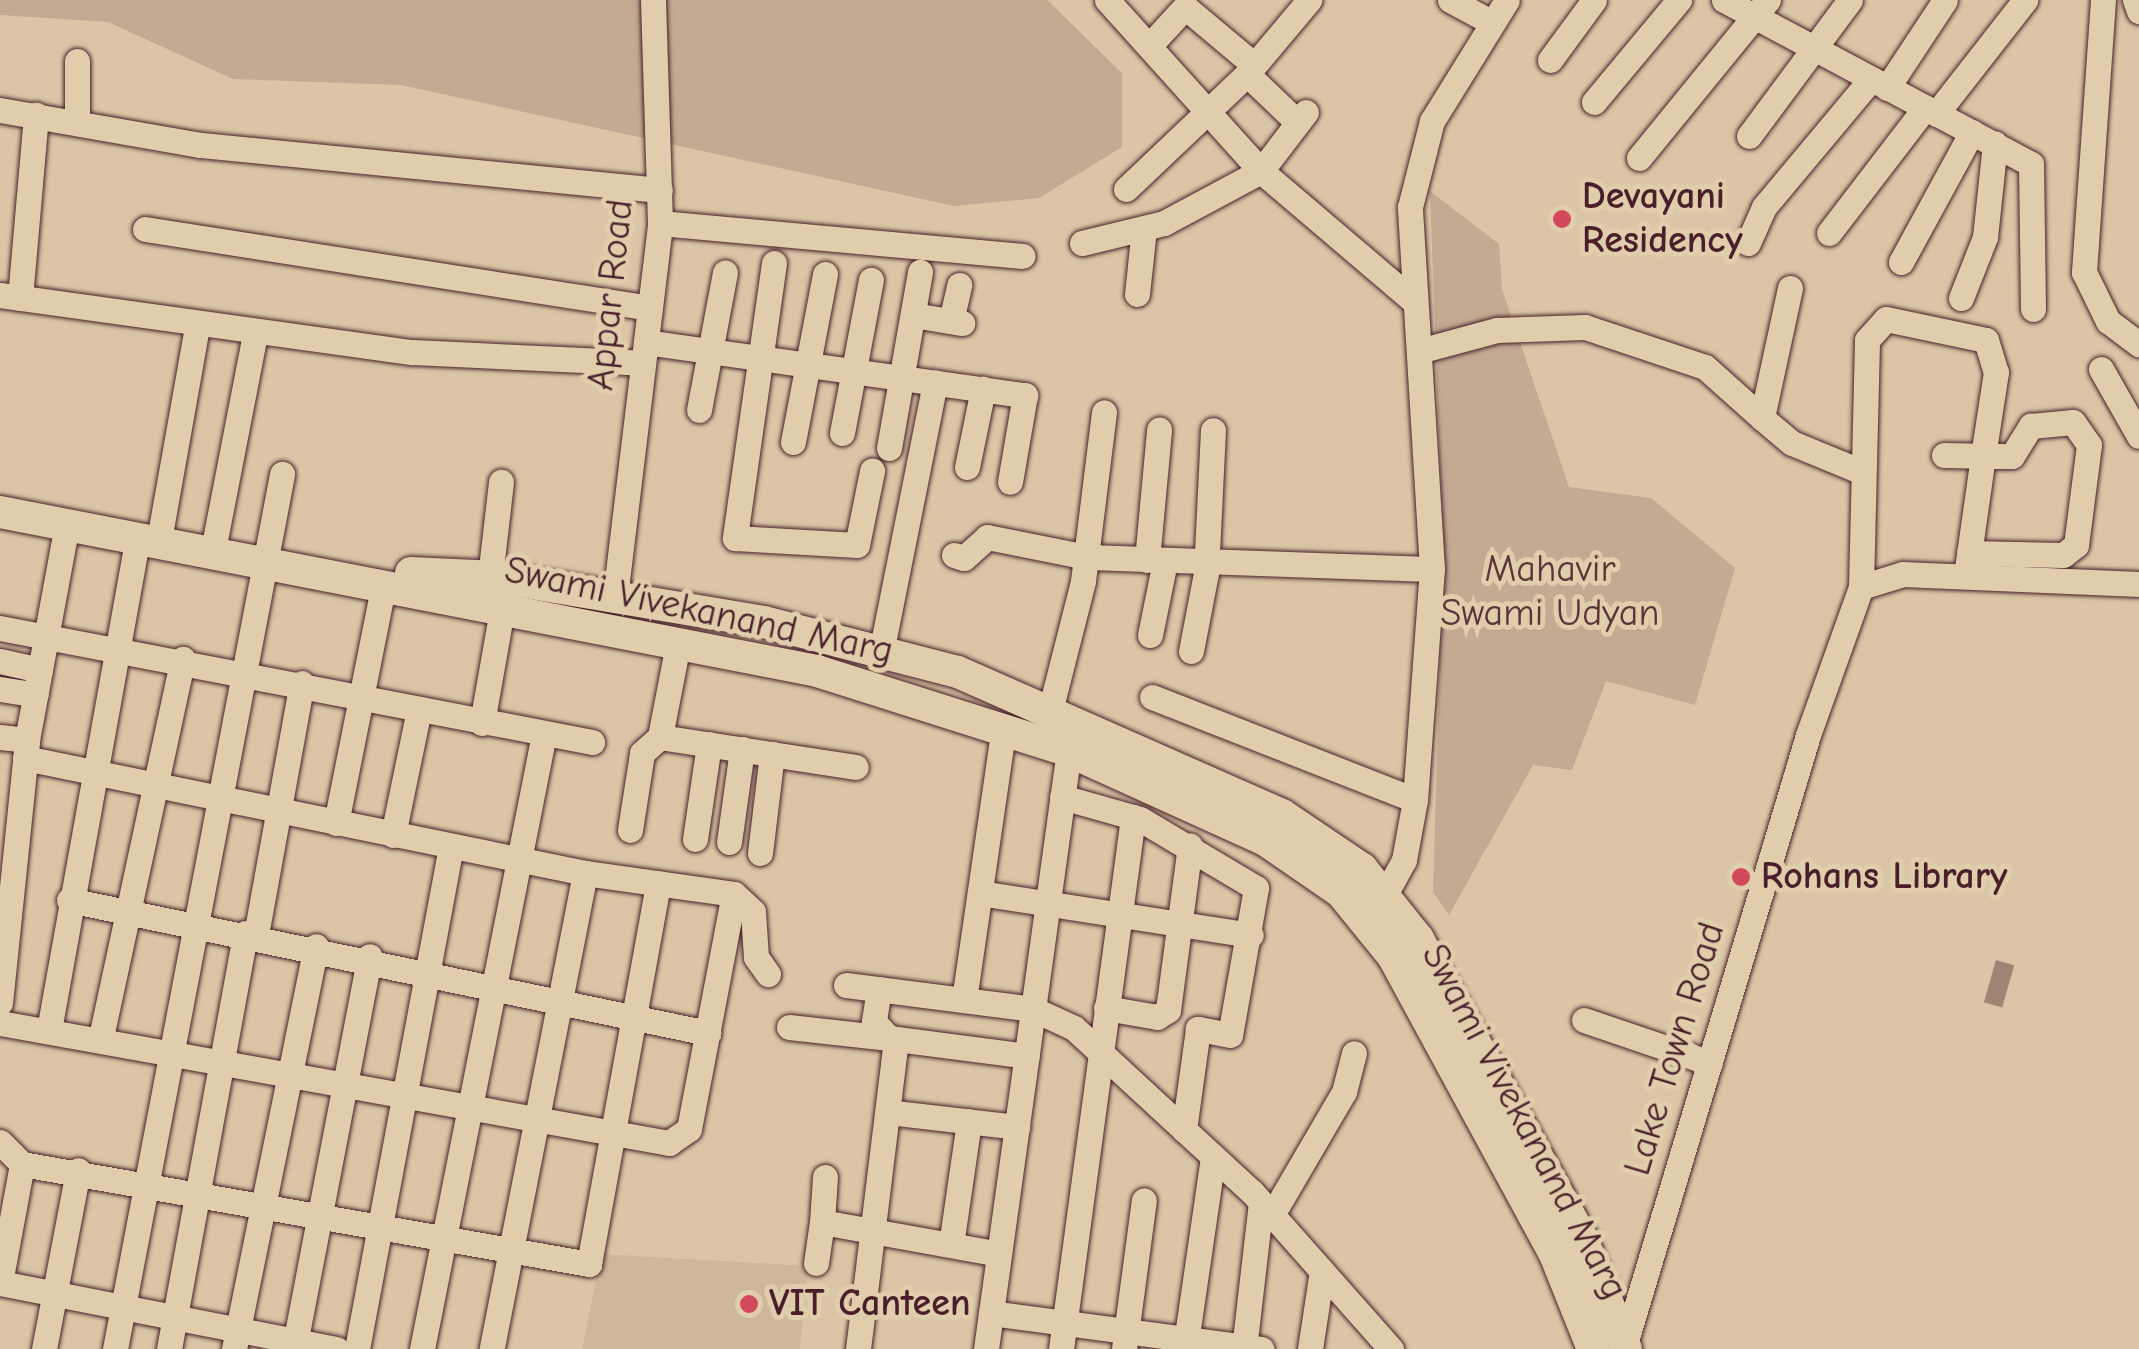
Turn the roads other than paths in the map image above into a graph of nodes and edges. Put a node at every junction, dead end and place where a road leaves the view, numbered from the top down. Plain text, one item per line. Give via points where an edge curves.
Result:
1 (652, 0) edge
2 (1107, 0) edge
3 (1310, 0) edge
4 (1450, 0) edge
5 (1507, 0) edge
6 (1594, 0) edge
7 (1679, 0) edge
8 (1724, 0) edge
9 (1850, 0) edge
10 (1946, 0) edge
11 (2025, 0) edge
12 (2103, 0) edge
13 (2135, 0) edge
14 (1188, 4) edge
15 (1761, 8) edge
16 (2139, 11) edge
17 (1489, 21) junction
18 (1150, 45) junction
19 (1814, 48) junction
20 (1550, 60) dead end
21 (78, 61) dead end
22 (1251, 69) junction
23 (1879, 84) junction
24 (1594, 102) dead end
25 (0, 110) edge
26 (1931, 111) junction
27 (1209, 112) junction
28 (36, 115) junction
29 (77, 122) junction
30 (1749, 136) dead end
31 (1983, 138) junction
32 (1639, 158) dead end
33 (1261, 172) junction
34 (1126, 189) dead end
35 (660, 190) junction
36 (660, 223) junction
37 (145, 229) dead end
38 (1144, 229) junction
39 (1829, 233) dead end
40 (1082, 243) dead end
41 (1748, 243) dead end
42 (1022, 256) dead end
43 (1901, 262) dead end
44 (774, 263) dead end
45 (725, 272) dead end
46 (920, 272) dead end
47 (825, 274) dead end
48 (871, 280) dead end
49 (959, 285) dead end
50 (1790, 288) dead end
51 (1137, 294) dead end
52 (10, 296) edge
53 (1962, 298) dead end
54 (1415, 302) junction
55 (650, 308) junction
56 (2032, 309) dead end
57 (913, 316) junction
58 (197, 326) junction
59 (256, 333) junction
60 (2139, 344) edge
61 (712, 351) junction
62 (1419, 351) junction
63 (644, 353) junction
64 (756, 357) junction
65 (809, 364) junction
66 (2101, 369) dead end
67 (854, 371) junction
68 (903, 378) junction
69 (935, 382) junction
70 (983, 389) junction
71 (699, 410) dead end
72 (1104, 412) dead end
73 (1762, 418) junction
74 (1159, 430) dead end
75 (1213, 430) dead end
76 (842, 433) dead end
77 (2139, 436) edge
78 (792, 442) dead end
79 (890, 448) dead end
80 (1944, 455) dead end
81 (1984, 456) junction
82 (967, 467) dead end
83 (1860, 471) junction
84 (872, 472) dead end
85 (282, 474) dead end
86 (502, 482) dead end
87 (1010, 482) dead end
88 (0, 512) edge
89 (68, 524) junction
90 (148, 538) junction
91 (214, 550) junction
92 (954, 554) dead end
93 (1088, 557) junction
94 (266, 559) junction
95 (1156, 561) junction
96 (1202, 563) junction
97 (1967, 566) junction
98 (316, 568) junction
99 (1432, 569) junction
100 (490, 577) junction
101 (384, 584) junction
102 (2139, 584) edge
103 (1861, 587) junction
104 (615, 597) junction
105 (502, 609) junction
106 (0, 628) edge
107 (1150, 635) dead end
108 (46, 636) junction
109 (678, 644) junction
110 (117, 646) junction
111 (881, 652) junction
112 (1191, 652) dead end
113 (183, 659) junction
114 (0, 661) edge
115 (244, 672) junction
116 (38, 682) junction
117 (302, 683) junction
118 (0, 689) edge
119 (364, 697) junction
120 (1152, 697) dead end
121 (419, 709) junction
122 (1063, 712) junction
123 (482, 723) junction
124 (1004, 727) junction
125 (544, 734) junction
126 (0, 737) edge
127 (660, 737) junction
128 (592, 742) dead end
129 (709, 744) junction
130 (26, 749) junction
131 (742, 750) junction
132 (1068, 750) junction
133 (772, 754) junction
134 (856, 767) dead end
135 (89, 774) junction
136 (154, 788) junction
137 (11, 792) edge
138 (1062, 797) junction
139 (220, 800) junction
140 (1415, 800) junction
141 (282, 812) junction
142 (1133, 816) junction
143 (336, 823) junction
144 (630, 830) dead end
145 (393, 835) junction
146 (695, 839) dead end
147 (729, 842) dead end
148 (1190, 845) junction
149 (451, 846) junction
150 (760, 853) dead end
151 (518, 859) junction
152 (585, 872) junction
153 (658, 883) junction
154 (980, 893) junction
155 (734, 894) junction
156 (1389, 899) junction
157 (69, 900) junction
158 (1048, 901) junction
159 (128, 911) junction
160 (1119, 913) junction
161 (1364, 921) junction
162 (196, 924) junction
163 (1181, 924) junction
164 (251, 934) junction
165 (1251, 935) junction
166 (316, 946) junction
167 (370, 956) junction
168 (430, 968) junction
169 (768, 974) dead end
170 (492, 983) junction
171 (846, 985) dead end
172 (879, 989) junction
173 (964, 1000) junction
174 (0, 1003) edge
175 (559, 1003) junction
176 (1106, 1008) junction
177 (1033, 1009) junction
178 (629, 1020) junction
179 (1584, 1020) dead end
180 (0, 1023) edge
181 (1165, 1024) dead end
182 (789, 1027) dead end
183 (49, 1030) junction
184 (1198, 1030) junction
185 (708, 1033) junction
186 (101, 1037) junction
187 (893, 1038) junction
188 (172, 1050) junction
189 (1100, 1052) junction
190 (1354, 1053) dead end
191 (1027, 1056) junction
192 (228, 1060) junction
193 (1710, 1063) junction
194 (290, 1072) junction
195 (342, 1082) junction
196 (404, 1094) junction
197 (467, 1106) junction
198 (888, 1112) junction
199 (537, 1120) junction
200 (969, 1122) junction
201 (1016, 1127) junction
202 (1184, 1130) junction
203 (613, 1133) junction
204 (0, 1142) edge
205 (1214, 1157) junction
206 (22, 1164) junction
207 (78, 1170) junction
208 (825, 1177) dead end
209 (147, 1179) junction
210 (201, 1189) junction
211 (1144, 1200) dead end
212 (264, 1201) junction
213 (1266, 1208) junction
214 (319, 1212) junction
215 (822, 1222) junction
216 (382, 1224) junction
217 (5, 1227) edge
218 (873, 1230) junction
219 (443, 1236) junction
220 (950, 1245) junction
221 (512, 1249) junction
222 (999, 1254) junction
223 (816, 1263) dead end
224 (1322, 1271) junction
225 (1, 1275) edge
226 (55, 1294) junction
227 (123, 1307) junction
228 (991, 1313) junction
229 (176, 1317) junction
230 (1064, 1322) junction
231 (236, 1339) edge
232 (1126, 1340) edge
233 (1186, 1344) edge
234 (1381, 1344) edge
235 (295, 1345) edge
236 (1615, 1347) edge
237 (1250, 1348) edge
238 (44, 1349) edge
239 (115, 1349) edge
240 (169, 1349) edge
241 (338, 1349) edge
242 (357, 1349) edge
243 (422, 1349) edge
244 (492, 1349) edge
245 (858, 1349) edge
246 (986, 1349) edge
247 (1061, 1349) edge
248 (1310, 1349) edge

1 - 35 street, Appar Road
2 - 18 street
3 - 22 street
4 - 17 street
5 - 17 street
6 - 20 street
7 - 24 street
8 - 15 street
9 - 19 street
10 - 23 street
11 - 26 street
12 - 60 street via 2084,272 2108,320
13 - 16 street
14 - 18 street
14 - 22 street
15 - 19 street
15 - 32 street
17 - 54 street via 1417,162
18 - 27 street
19 - 23 street
19 - 30 street
21 - 29 street
22 - 27 street
22 - 33 street via 1302,117
23 - 26 street
23 - 41 street via 1764,206
25 - 28 street
26 - 31 street
26 - 39 street
27 - 33 street
27 - 34 street
28 - 29 street
28 - 52 street
29 - 35 street via 201,145
31 - 43 street
31 - 53 street via 1984,237
31 - 56 street via 2032,164
33 - 38 street
33 - 54 street
35 - 36 street, Appar Road
36 - 42 street
36 - 55 street, Appar Road
37 - 55 street
38 - 40 street
38 - 51 street
44 - 64 street
45 - 61 street
46 - 57 street
47 - 65 street
48 - 67 street
49 - 57 street via 957,322
50 - 73 street
52 - 58 street
54 - 62 street
55 - 63 street, Appar Road
57 - 68 street
58 - 59 street
58 - 90 street
59 - 63 street via 497,360
59 - 91 street
61 - 63 street
61 - 64 street
61 - 71 street
62 - 73 street via 1497,330 1585,327 1705,368
62 - 99 street
63 - 104 street, Appar Road
64 - 65 street
64 - 84 street via 736,541 857,545
65 - 67 street
65 - 78 street
66 - 77 street
67 - 68 street
67 - 76 street
68 - 69 street
68 - 79 street
69 - 70 street
69 - 111 street
70 - 82 street
70 - 87 street via 1026,395
72 - 93 street
73 - 83 street
74 - 95 street
75 - 96 street
80 - 81 street
81 - 83 street, Lake Town Road via 1996,372 1986,340 1886,319 1867,340
81 - 97 street
81 - 97 street via 2012,456 2031,426 2073,422 2089,444 2081,531 2063,555
83 - 103 street, Lake Town Road
85 - 94 street
86 - 100 street
88 - 89 main road, Swami Vivekanand Marg
89 - 90 main road, Swami Vivekanand Marg
89 - 108 street
90 - 91 main road, Swami Vivekanand Marg
90 - 110 street
91 - 94 main road, Swami Vivekanand Marg
92 - 93 street via 964,558 987,537
93 - 95 street
93 - 122 street
94 - 98 main road, Swami Vivekanand Marg
94 - 115 street
95 - 96 street
95 - 107 street
96 - 99 street
96 - 112 street
97 - 102 street
97 - 103 street
98 - 100 main road, Swami Vivekanand Marg
98 - 101 main road, Swami Vivekanand Marg
99 - 140 street
100 - 104 main road, Swami Vivekanand Marg
101 - 105 main road, Swami Vivekanand Marg
101 - 119 street
103 - 193 street, Lake Town Road
104 - 111 main road, Swami Vivekanand Marg
105 - 109 main road, Swami Vivekanand Marg
105 - 123 street
106 - 108 street
108 - 110 street
108 - 116 street
109 - 124 main road, Swami Vivekanand Marg via 817,670
109 - 127 street
110 - 113 street
110 - 135 street
111 - 122 main road, Swami Vivekanand Marg
113 - 115 street
113 - 136 street
114 - 116 street
115 - 117 street
115 - 139 street
116 - 118 street
116 - 130 street
117 - 119 street
117 - 141 street
119 - 121 street
119 - 143 street
120 - 140 street
121 - 123 street
121 - 145 street
122 - 132 street
122 - 156 main road, Swami Vivekanand Marg via 1282,814
123 - 125 street
124 - 132 main road, Swami Vivekanand Marg
124 - 154 street
125 - 128 street
125 - 151 street
126 - 130 street
127 - 129 street
127 - 144 street via 642,753
129 - 131 street
129 - 146 street
130 - 135 street
130 - 137 street
131 - 133 street
131 - 147 street
132 - 138 street
132 - 161 main road, Swami Vivekanand Marg via 1266,841 1341,892
133 - 134 street
133 - 150 street
135 - 136 street
135 - 157 street
136 - 139 street
136 - 159 street
137 - 174 street
138 - 142 street
138 - 158 street
139 - 141 street
139 - 162 street
140 - 156 street
141 - 143 street
141 - 164 street
142 - 148 street
142 - 160 street
143 - 145 street
145 - 149 street
148 - 163 street
148 - 165 street via 1256,888
149 - 151 street
149 - 168 street
151 - 152 street
151 - 170 street
152 - 153 street
152 - 175 street
153 - 155 street
153 - 178 street
154 - 158 street
154 - 173 street
155 - 169 street via 753,912 756,957
155 - 185 street
156 - 161 street
156 - 236 main road, Swami Vivekanand Marg via 1490,1061
157 - 159 street
157 - 183 street
158 - 160 street
158 - 177 street
159 - 162 street
159 - 186 street
160 - 163 street
160 - 176 street
161 - 236 main road, Swami Vivekanand Marg via 1463,1076
162 - 164 street
162 - 188 street
163 - 165 street
163 - 176 street via 1168,1010 1157,1017
164 - 166 street
164 - 192 street
165 - 184 street via 1230,1035
166 - 167 street
166 - 194 street
167 - 168 street
167 - 195 street
168 - 170 street
168 - 196 street
170 - 175 street
170 - 197 street
171 - 172 street
172 - 173 street
172 - 187 street via 874,1022
173 - 177 street
175 - 178 street
175 - 199 street
176 - 189 street
177 - 189 street
177 - 191 street
178 - 185 street
178 - 203 street
179 - 193 street
180 - 183 street
181 - 184 street
182 - 187 street
183 - 186 street
184 - 202 street
185 - 203 street via 683,1137
186 - 188 street
187 - 191 street
187 - 198 street
188 - 192 street
188 - 209 street
189 - 202 street
189 - 230 street
190 - 213 street via 1344,1092
191 - 201 street
192 - 194 street
192 - 210 street
193 - 236 street, Lake Town Road
194 - 195 street
194 - 212 street
195 - 196 street
195 - 214 street
196 - 197 street
196 - 216 street
197 - 199 street
197 - 219 street
198 - 200 street
198 - 218 street
199 - 203 street
199 - 221 street
200 - 201 street
200 - 220 street
201 - 222 street
202 - 205 street
203 - 221 street via 589,1264
204 - 206 street
205 - 213 street
205 - 233 street
206 - 207 street
206 - 217 street
207 - 209 street
207 - 226 street
208 - 215 street
209 - 210 street
209 - 227 street
210 - 212 street
210 - 229 street
211 - 232 street
212 - 214 street
212 - 231 street
213 - 224 street
213 - 237 street
214 - 216 street
214 - 235 street
215 - 218 street
215 - 223 street
216 - 219 street
216 - 242 street
217 - 225 street
218 - 220 street
218 - 245 street
219 - 221 street
219 - 243 street
220 - 222 street
221 - 244 street
222 - 228 street
224 - 234 street
224 - 248 street
225 - 226 street
226 - 227 street
226 - 238 street
227 - 229 street
227 - 239 street
228 - 230 street
228 - 246 street
229 - 231 street
229 - 240 street
230 - 232 street
230 - 247 street
231 - 235 street
232 - 233 street
233 - 237 street
235 - 241 street

